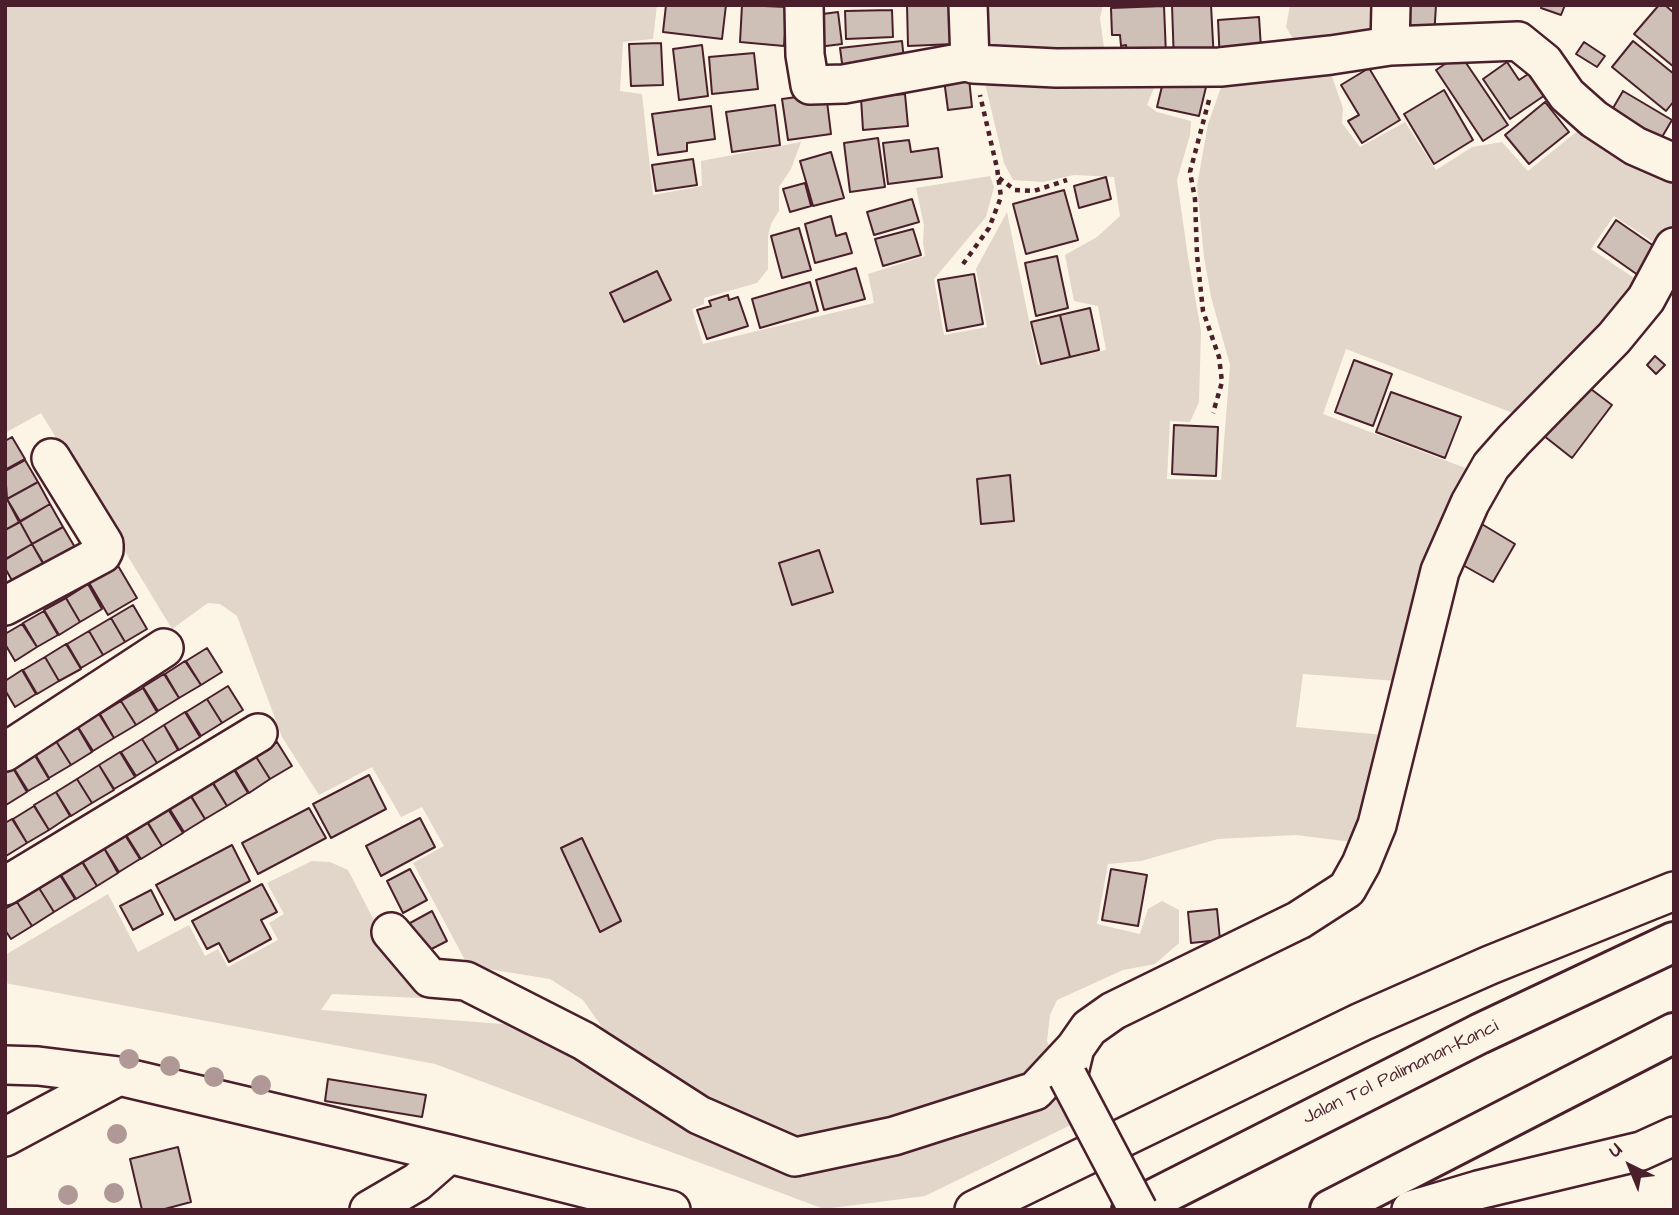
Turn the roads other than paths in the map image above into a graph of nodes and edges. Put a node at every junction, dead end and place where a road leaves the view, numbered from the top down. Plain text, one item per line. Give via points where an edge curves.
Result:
1 (804, 5) edge
2 (968, 5) edge
3 (1391, 5) edge
4 (1390, 46) junction
5 (971, 63) junction
6 (1674, 163) edge
7 (1674, 247) edge
8 (51, 458) dead end
9 (5, 606) edge
10 (164, 648) dead end
11 (258, 733) dead end
12 (5, 752) edge
13 (5, 886) edge
14 (1674, 891) edge
15 (391, 932) dead end
16 (1674, 942) edge
17 (1674, 1032) edge
18 (1072, 1062) junction
19 (5, 1065) edge
20 (119, 1076) junction
21 (1674, 1136) edge
22 (5, 1137) edge
23 (1657, 1152) edge
24 (449, 1154) junction
25 (974, 1209) edge
26 (369, 1210) edge
27 (671, 1210) edge
28 (1132, 1210) edge
29 (1138, 1210) edge
30 (1330, 1210) edge
31 (1411, 1210) edge

1 - 5 street via 810,85 844,84
2 - 5 street
3 - 4 street
4 - 5 street via 1210,67 1056,68
4 - 6 street via 1518,41 1544,62 1567,95 1594,119 1635,146
7 - 18 street via 1646,299 1499,457 1470,503 1440,571 1377,825 1347,889 1299,920 1113,1012 1089,1028
8 - 9 street via 104,550
10 - 12 street
11 - 13 street
14 - 25 street via 1361,1021
15 - 18 street via 430,978 466,981 584,1041 699,1115 795,1157 894,1136 1035,1091
16 - 28 highway, Jalan Tol Palimanan–Kanci via 1479,1034
17 - 30 highway
18 - 29 street, bridge
19 - 20 street
20 - 22 street
20 - 24 street
21 - 23 street
23 - 31 street via 1478,1190
24 - 26 street via 416,1182
24 - 27 street

